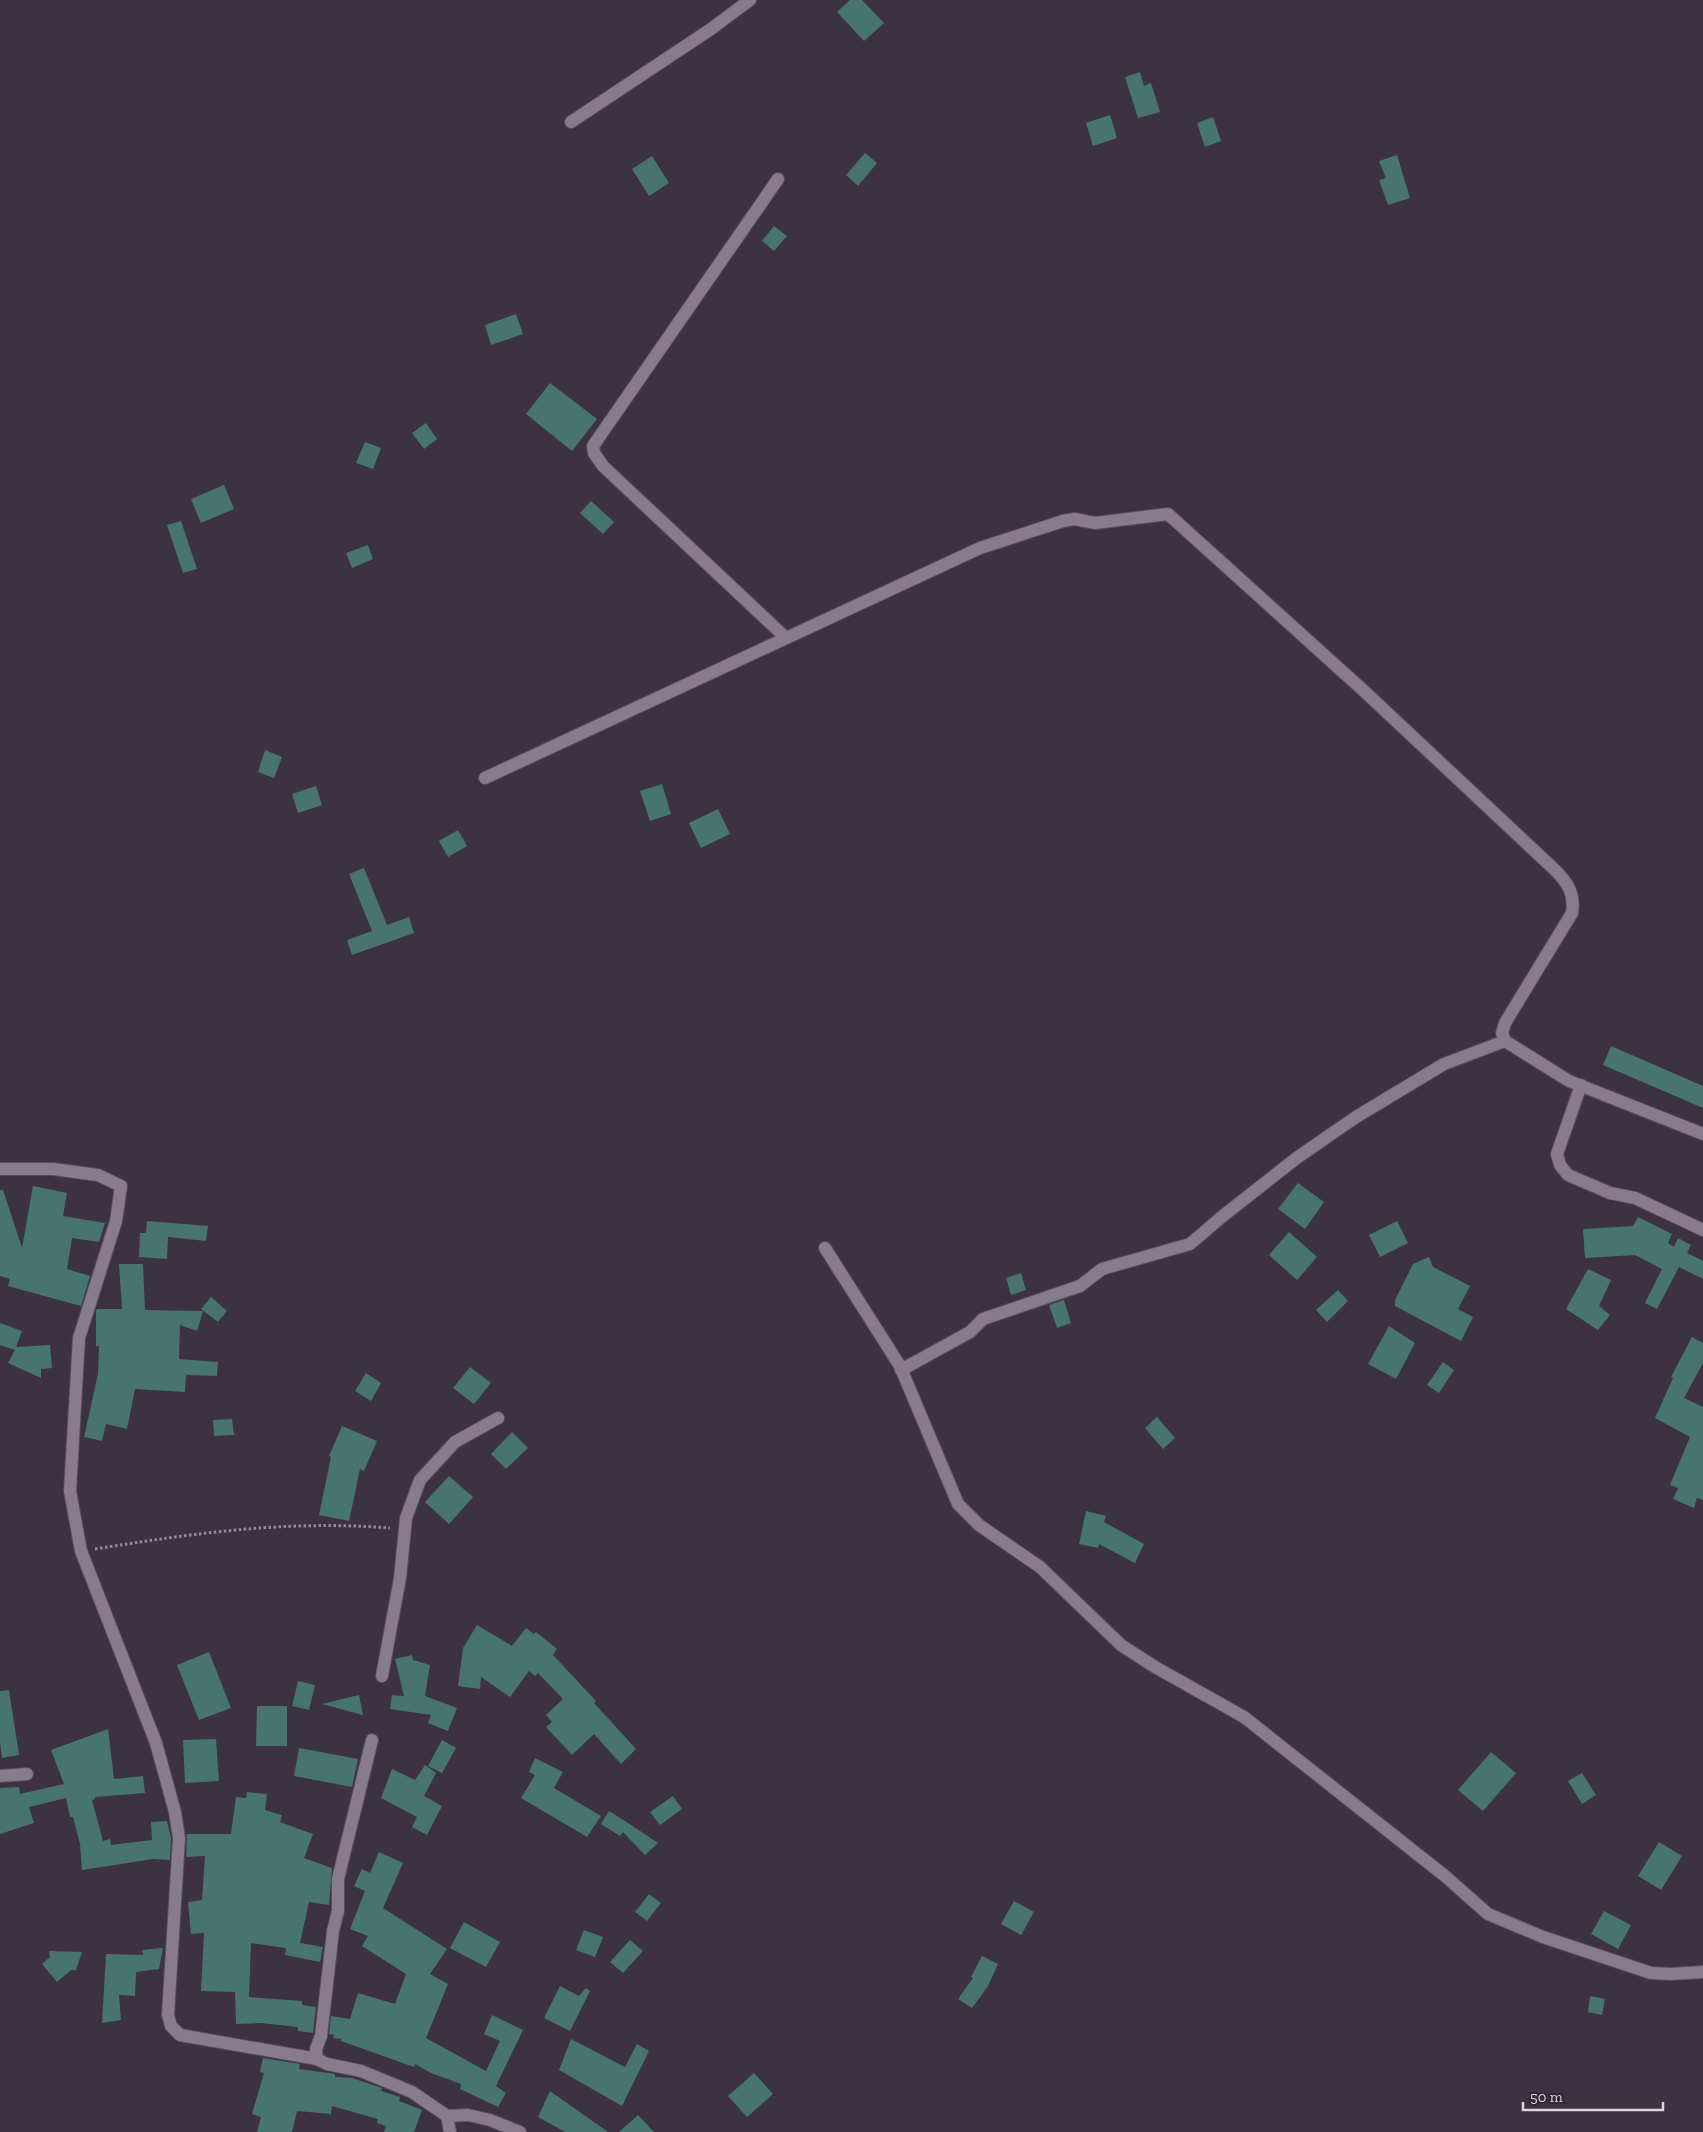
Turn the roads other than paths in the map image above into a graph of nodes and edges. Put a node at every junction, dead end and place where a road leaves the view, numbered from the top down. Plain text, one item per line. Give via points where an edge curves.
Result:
1 (750, 0) edge
2 (571, 122) dead end
3 (778, 179) dead end
4 (785, 637) junction
5 (485, 778) dead end
6 (1505, 1042) junction
7 (1582, 1085) junction
8 (1703, 1134) edge
9 (0, 1169) edge
10 (1703, 1230) edge
11 (825, 1248) dead end
12 (901, 1370) junction
13 (498, 1418) dead end
14 (382, 1676) dead end
15 (372, 1740) dead end
16 (27, 1774) dead end
17 (0, 1776) edge
18 (1703, 1972) edge
19 (317, 2059) junction
20 (447, 2116) junction
21 (450, 2132) edge
22 (520, 2132) edge

1 - 2 street via 712,29
3 - 4 street via 593,446 603,466
4 - 5 street
4 - 6 street via 980,548 1063,521 1074,519 1095,523 1168,514 1364,691 1564,879 1574,901 1572,913 1505,1023 1502,1033
6 - 7 street via 1569,1081
6 - 12 street via 1444,1064 1356,1117 1298,1157 1190,1244 1102,1269 1080,1286 983,1319 970,1332
7 - 8 street
7 - 10 street via 1557,1154 1568,1175 1635,1198
9 - 19 street via 53,1169 98,1175 121,1186 116,1221 78,1338 70,1491 81,1551 156,1743 175,1812 179,1838 168,2015 171,2026 180,2036
11 - 12 street
12 - 18 street via 958,1504 979,1526 1040,1567 1122,1644 1155,1667 1244,1717 1445,1876 1488,1914 1542,1937 1650,1973
13 - 14 street via 455,1442 420,1480 406,1518 400,1578
15 - 19 street via 338,1879 338,1912
16 - 17 street
19 - 20 street via 361,2071 412,2092
20 - 21 street
20 - 22 street via 475,2116

